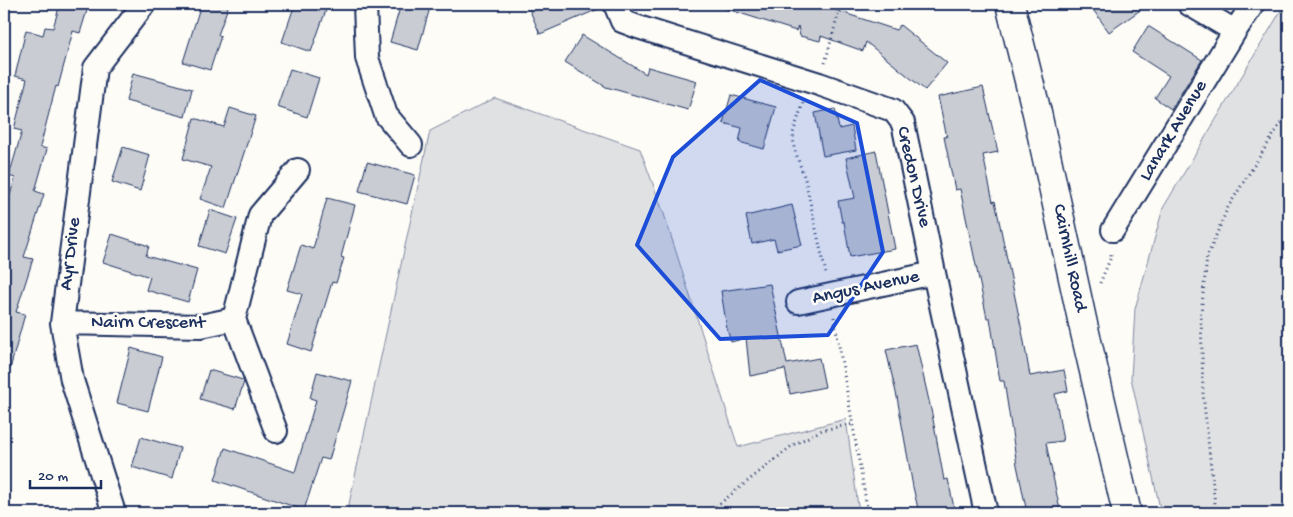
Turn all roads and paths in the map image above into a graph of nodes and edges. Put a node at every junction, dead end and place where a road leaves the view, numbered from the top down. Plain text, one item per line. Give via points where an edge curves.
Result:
1 (144, 4) edge
2 (365, 4) edge
3 (615, 4) edge
4 (841, 4) edge
5 (1010, 4) edge
6 (1188, 4) edge
7 (1253, 4) edge
8 (1235, 31) junction
9 (819, 84) junction
10 (1289, 110) edge
11 (411, 145) dead end
12 (298, 170) dead end
13 (1113, 230) dead end
14 (934, 273) junction
15 (830, 296) junction
16 (798, 302) dead end
17 (234, 319) junction
18 (62, 323) junction
19 (854, 424) junction
20 (276, 431) dead end
21 (114, 513) edge
22 (708, 513) edge
23 (868, 513) edge
24 (986, 513) edge
25 (1127, 513) edge
26 (1216, 513) edge

1 - 18 street, Ayr Drive via 95,68
2 - 11 street via 367,58 386,115
3 - 9 street, Credon Drive via 622,20 638,28
4 - 9 path
5 - 25 main road, Cairnhill Road
6 - 8 street
7 - 8 street, Lanark Avenue
8 - 13 street, Lanark Avenue
9 - 14 street, Credon Drive via 893,110 903,123
9 - 15 path via 806,93 793,133
10 - 26 path via 1228,207 1207,257 1201,313 1203,394
12 - 17 street via 260,215
14 - 15 street, Angus Avenue
14 - 24 street, Credon Drive
15 - 16 street, Angus Avenue
15 - 19 path
17 - 18 street, Nairn Crescent via 201,326
17 - 20 street
18 - 21 street, Ayr Drive via 72,380
19 - 22 path via 822,430 793,445
19 - 23 path

